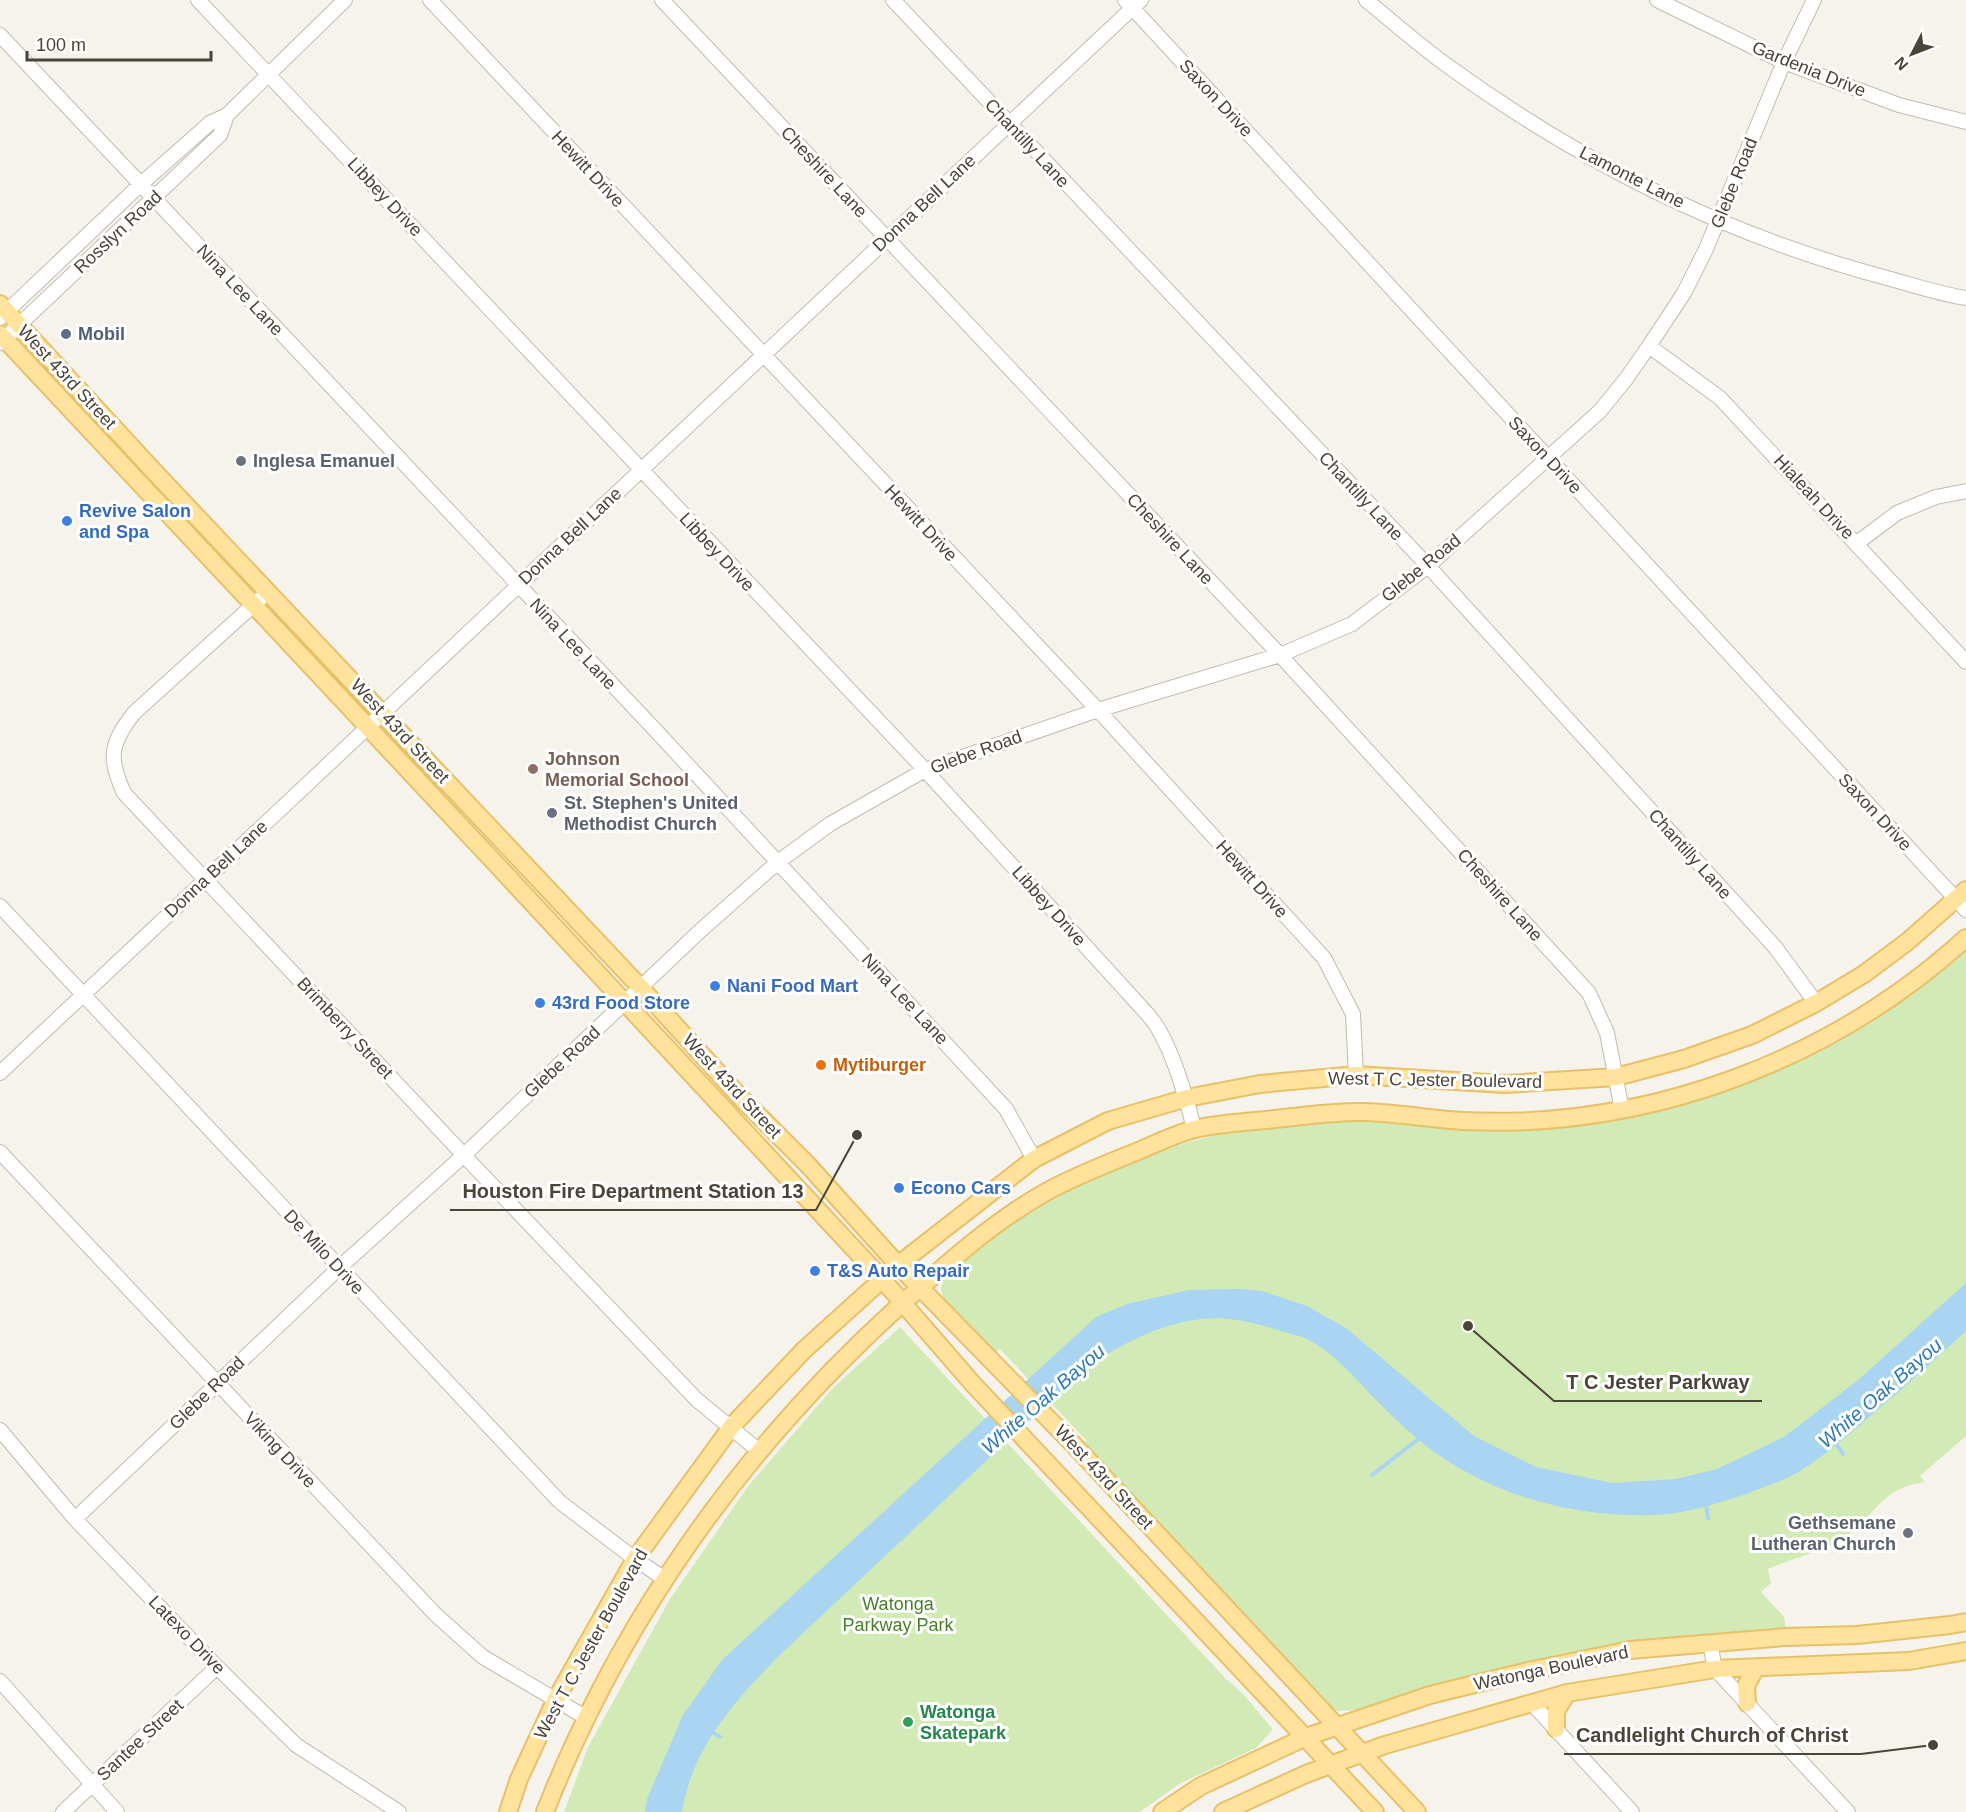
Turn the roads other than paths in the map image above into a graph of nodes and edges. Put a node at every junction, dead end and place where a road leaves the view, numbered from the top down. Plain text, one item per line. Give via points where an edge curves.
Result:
1 (198, 0) edge
2 (345, 0) edge
3 (430, 0) edge
4 (662, 0) edge
5 (893, 0) edge
6 (1366, 0) edge
7 (1657, 0) edge
8 (1814, 0) edge
9 (1133, 3) edge
10 (0, 35) edge
11 (1784, 62) junction
12 (269, 74) junction
13 (227, 115) junction
14 (1966, 122) edge
15 (1009, 123) junction
16 (141, 184) junction
17 (154, 198) junction
18 (1718, 221) junction
19 (886, 238) junction
20 (1966, 298) edge
21 (2, 311) edge
22 (19, 325) junction
23 (1, 339) edge
24 (1649, 346) junction
25 (763, 355) junction
26 (1548, 458) junction
27 (149, 466) junction
28 (640, 470) junction
29 (136, 480) junction
30 (1966, 491) edge
31 (1857, 543) junction
32 (1428, 566) junction
33 (517, 585) junction
34 (268, 592) junction
35 (253, 606) junction
36 (1280, 656) junction
37 (1966, 662) edge
38 (1098, 710) junction
39 (382, 713) junction
40 (367, 728) junction
41 (925, 770) junction
42 (513, 851) junction
43 (778, 862) junction
44 (497, 865) junction
45 (205, 879) junction
46 (1963, 900) edge
47 (0, 906) edge
48 (1966, 938) edge
49 (641, 988) junction
50 (83, 994) junction
51 (625, 1003) junction
52 (1816, 1003) junction
53 (0, 1073) edge
54 (1356, 1075) junction
55 (1616, 1077) junction
56 (1186, 1098) junction
57 (743, 1100) junction
58 (1622, 1110) junction
59 (728, 1114) junction
60 (1194, 1129) junction
61 (0, 1152) edge
62 (464, 1155) junction
63 (1034, 1159) junction
64 (808, 1165) junction
65 (793, 1185) junction
66 (898, 1264) junction
67 (339, 1268) junction
68 (882, 1279) junction
69 (921, 1287) junction
70 (903, 1303) junction
71 (218, 1383) junction
72 (732, 1426) junction
73 (0, 1430) edge
74 (758, 1450) junction
75 (75, 1519) junction
76 (1145, 1522) junction
77 (1123, 1542) junction
78 (635, 1559) junction
79 (665, 1579) junction
80 (1966, 1622) edge
81 (1710, 1643) junction
82 (1966, 1651) edge
83 (217, 1667) junction
84 (1756, 1667) junction
85 (1715, 1669) junction
86 (0, 1681) edge
87 (1567, 1693) junction
88 (555, 1701) junction
89 (1535, 1702) junction
90 (1747, 1703) junction
91 (585, 1718) junction
92 (1336, 1726) junction
93 (1556, 1729) junction
94 (1306, 1737) junction
95 (1362, 1754) junction
96 (1331, 1765) junction
97 (92, 1785) junction
98 (63, 1812) edge
99 (117, 1812) edge
100 (399, 1812) edge
101 (508, 1812) edge
102 (545, 1812) edge
103 (1162, 1812) edge
104 (1222, 1812) edge
105 (1375, 1812) edge
106 (1417, 1812) edge
107 (1632, 1812) edge
108 (1848, 1812) edge

1 - 12 street, Libbey Drive
2 - 12 street, Rosslyn Road
3 - 25 street, Hewitt Drive
4 - 19 street, Cheshire Lane
5 - 15 street, Chantilly Lane
6 - 18 street, Lamonte Lane via 1448,66 1548,133 1625,177
7 - 11 street, Gardenia Drive
8 - 11 street, Glebe Road
9 - 15 street, Donna Bell Lane
9 - 26 street, Saxon Drive
10 - 16 street, Nina Lee Lane
11 - 14 street, Gardenia Drive via 1899,105
11 - 18 street, Glebe Road
12 - 13 street, Rosslyn Road
12 - 28 street, Libbey Drive
13 - 16 street, Rosslyn Road via 210,123
13 - 17 street, Rosslyn Road via 220,135
15 - 19 street, Donna Bell Lane
15 - 32 street, Chantilly Lane
16 - 17 street, Nina Lee Lane
16 - 21 street, Rosslyn Road
17 - 22 street, Rosslyn Road
17 - 33 street, Nina Lee Lane
18 - 20 street, Lamonte Lane via 1829,263
18 - 24 street, Glebe Road via 1684,293
19 - 25 street, Donna Bell Lane
19 - 36 street, Cheshire Lane
21 - 22 main road, West 43rd Street
22 - 23 street, Rosslyn Road
22 - 27 main road, West 43rd Street
23 - 29 main road, West 43rd Street
24 - 26 street, Glebe Road via 1614,396
24 - 31 street, Hialeah Drive via 1720,398
25 - 28 street, Donna Bell Lane
25 - 38 street, Hewitt Drive
26 - 32 street, Glebe Road
26 - 46 street, Saxon Drive
27 - 29 main road
27 - 34 main road, West 43rd Street
28 - 33 street, Donna Bell Lane
28 - 41 street, Libbey Drive
29 - 35 main road, West 43rd Street
30 - 31 street via 1936,496 1897,513
31 - 37 street, Hialeah Drive
32 - 36 street, Glebe Road via 1352,624
32 - 52 street, Chantilly Lane via 1775,948
33 - 39 street, Donna Bell Lane
33 - 43 street, Nina Lee Lane
34 - 35 street, Brimberry Street
34 - 39 main road, West 43rd Street
35 - 40 main road, West 43rd Street
35 - 45 street, Brimberry Street via 134,713 114,748 115,772 124,793
36 - 38 street, Glebe Road
36 - 55 street, Cheshire Lane via 1589,993 1607,1033
38 - 41 street, Glebe Road
38 - 54 street, Hewitt Drive via 1324,958 1353,1014
39 - 40 street, Donna Bell Lane
39 - 42 main road, West 43rd Street
40 - 44 main road, West 43rd Street
40 - 45 street, Donna Bell Lane
41 - 43 street, Glebe Road via 830,824
41 - 56 street, Libbey Drive via 1158,1027
42 - 44 main road
42 - 49 main road, West 43rd Street
43 - 49 street, Glebe Road
43 - 63 street, Nina Lee Lane via 1006,1109
44 - 51 main road, West 43rd Street
45 - 50 street, Donna Bell Lane
45 - 62 street, Brimberry Street
46 - 52 main road, West T C Jester Boulevard via 1864,974
47 - 50 street, De Milo Drive
48 - 58 main road, West T C Jester Boulevard via 1891,999 1791,1056 1688,1094
49 - 51 street, Glebe Road
49 - 57 main road, West 43rd Street
50 - 53 street, Donna Bell Lane
50 - 67 street, De Milo Drive
51 - 59 main road, West 43rd Street
51 - 62 street, Glebe Road
52 - 55 main road, West T C Jester Boulevard via 1752,1035
54 - 55 main road, West T C Jester Boulevard via 1505,1084
54 - 56 main road, West T C Jester Boulevard via 1260,1084
55 - 58 street, Cheshire Lane
56 - 60 street, Libbey Drive
56 - 63 main road, West T C Jester Boulevard via 1108,1121
57 - 59 main road
57 - 64 main road, West 43rd Street
58 - 60 main road, West T C Jester Boulevard via 1530,1121 1464,1121 1362,1112
59 - 65 main road, West 43rd Street
60 - 69 main road, West T C Jester Boulevard via 1047,1192 1001,1221
61 - 71 street, Viking Drive
62 - 67 street, Glebe Road
62 - 72 street, Brimberry Street via 697,1400
63 - 66 main road, West T C Jester Boulevard
64 - 65 main road
64 - 66 main road, West 43rd Street
65 - 68 main road, West 43rd Street
66 - 68 main road, West T C Jester Boulevard
66 - 69 main road, West 43rd Street
67 - 71 street, Glebe Road
67 - 78 street, De Milo Drive via 560,1502
68 - 70 main road, West 43rd Street
68 - 72 main road, West T C Jester Boulevard via 804,1350
69 - 70 main road, West T C Jester Boulevard
69 - 76 main road, West 43rd Street
70 - 74 main road, West T C Jester Boulevard
70 - 77 main road, West 43rd Street via 973,1384
71 - 75 street, Glebe Road
71 - 88 street, Viking Drive via 436,1615 483,1657
72 - 74 street, Brimberry Street
72 - 78 main road, West T C Jester Boulevard
73 - 75 street, Latexo Drive
74 - 79 main road, West T C Jester Boulevard
75 - 83 street, Latexo Drive
76 - 77 main road
76 - 92 main road, West 43rd Street
77 - 94 main road, West 43rd Street
78 - 79 street, De Milo Drive
78 - 88 main road, West T C Jester Boulevard
79 - 91 main road, West T C Jester Boulevard via 616,1658
80 - 81 main road, Watonga Boulevard via 1857,1635
81 - 85 street
81 - 92 main road, Watonga Boulevard via 1630,1650 1524,1672 1430,1695
82 - 84 main road, Watonga Boulevard via 1909,1661
83 - 97 street, Santee Street
83 - 100 street, Latexo Drive via 296,1745
84 - 85 main road, Watonga Boulevard
84 - 90 main road via 1746,1686
85 - 87 main road, Watonga Boulevard
85 - 90 street
86 - 97 street
87 - 89 main road, Watonga Boulevard
87 - 93 main road via 1556,1711
88 - 91 street, Viking Drive
88 - 101 main road, West T C Jester Boulevard
89 - 93 street
89 - 95 main road, Watonga Boulevard
90 - 108 street
91 - 102 main road, West T C Jester Boulevard
92 - 94 main road, Watonga Boulevard
92 - 95 main road, West 43rd Street
93 - 107 street
94 - 96 main road, West 43rd Street
94 - 103 main road, Watonga Boulevard via 1201,1786
95 - 96 main road, Watonga Boulevard
95 - 106 main road, West 43rd Street
96 - 104 main road, Watonga Boulevard
96 - 105 main road, West 43rd Street
97 - 98 street, Santee Street
97 - 99 street

